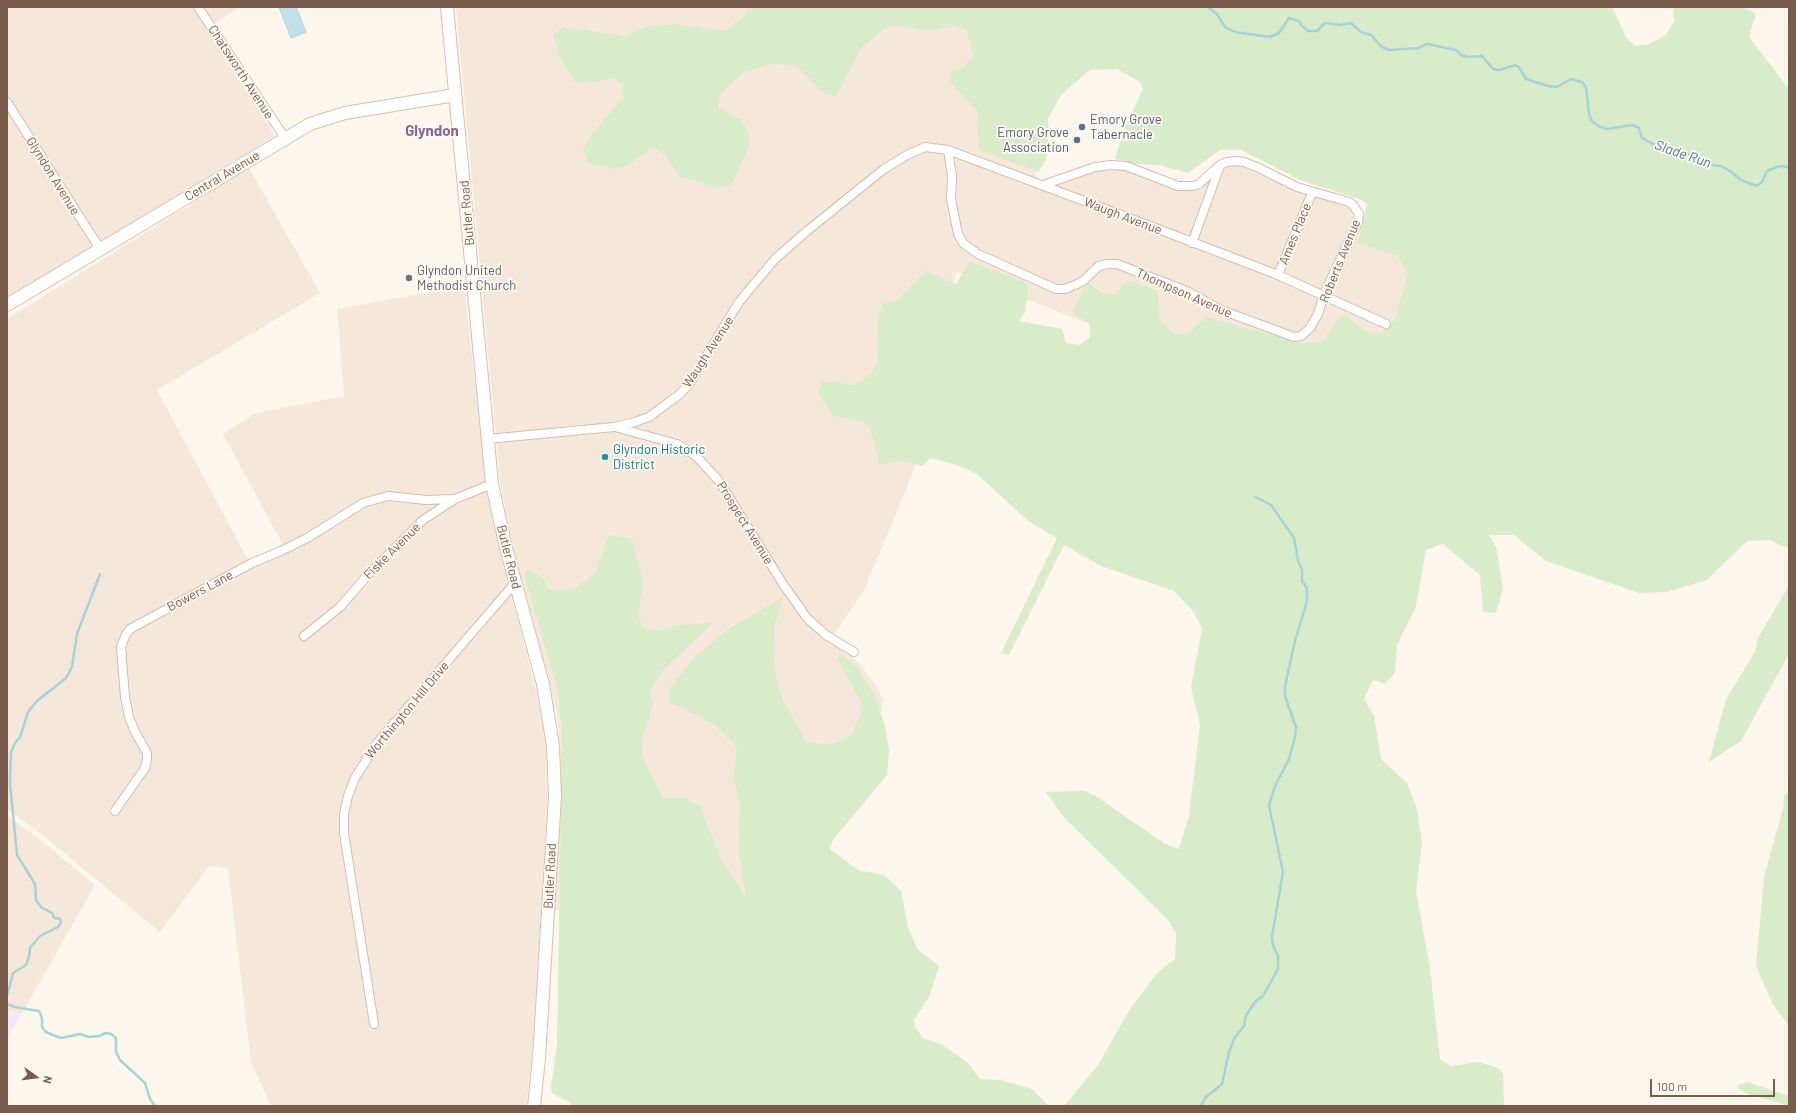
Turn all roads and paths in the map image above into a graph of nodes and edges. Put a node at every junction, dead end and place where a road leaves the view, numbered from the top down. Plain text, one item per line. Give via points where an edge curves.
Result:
1 (198, 7) edge
2 (447, 7) edge
3 (455, 95) junction
4 (7, 102) edge
5 (285, 138) junction
6 (948, 150) junction
7 (1220, 165) junction
8 (1043, 185) junction
9 (1312, 193) junction
10 (1192, 243) junction
11 (100, 249) junction
12 (1278, 275) junction
13 (1324, 294) junction
14 (7, 305) edge
15 (1386, 324) dead end
16 (1301, 336) joint
17 (614, 427) junction
18 (487, 439) junction
19 (492, 484) junction
20 (455, 499) junction
21 (515, 583) junction
22 (304, 636) dead end
23 (854, 652) dead end
24 (115, 811) dead end
25 (374, 1024) dead end
26 (534, 1106) edge

1 - 5 street, Chatsworth Avenue
2 - 3 main road, Butler Road
3 - 5 main road, Central Avenue via 333,116 310,124
3 - 18 main road, Butler Road
4 - 11 street, Glyndon Avenue
5 - 11 main road, Central Avenue
6 - 8 street, Waugh Avenue
6 - 16 street, Thompson Avenue via 958,234 963,243 978,254 1056,289 1065,289 1083,281 1099,266 1117,264 1183,289 1221,310 1286,335
6 - 17 street, Waugh Avenue via 925,148 907,155 884,169 825,216 775,259 757,279 739,302 701,367 680,394 649,417
7 - 8 street via 1199,184 1185,187 1126,166 1111,165 1095,167
7 - 9 street, Roberts Avenue via 1227,162 1244,162
7 - 10 street
8 - 10 street, Waugh Avenue
9 - 12 street, Ames Place
9 - 13 street, Roberts Avenue via 1348,202 1354,205 1359,214 1358,222
10 - 12 street, Waugh Avenue
11 - 14 main road, Central Avenue
12 - 13 street, Waugh Avenue
13 - 15 street, Waugh Avenue
13 - 16 street, Roberts Avenue via 1314,322
17 - 18 street, Waugh Avenue
17 - 23 street, Prospect Avenue via 677,444 696,456 719,481 807,618
18 - 19 main road, Butler Road
19 - 20 street, Fiske Avenue
19 - 21 main road, Butler Road
20 - 22 street, Fiske Avenue via 424,520 367,576 340,607
20 - 24 street, Bowers Lane via 426,500 388,496 363,503 309,537 252,563 130,629 123,640 120,654 125,697 135,732 148,753 145,768
21 - 25 street, Worthington Hill Drive via 377,743 355,778 348,796 344,814 344,833
21 - 26 main road, Butler Road via 543,684 554,771 543,993

